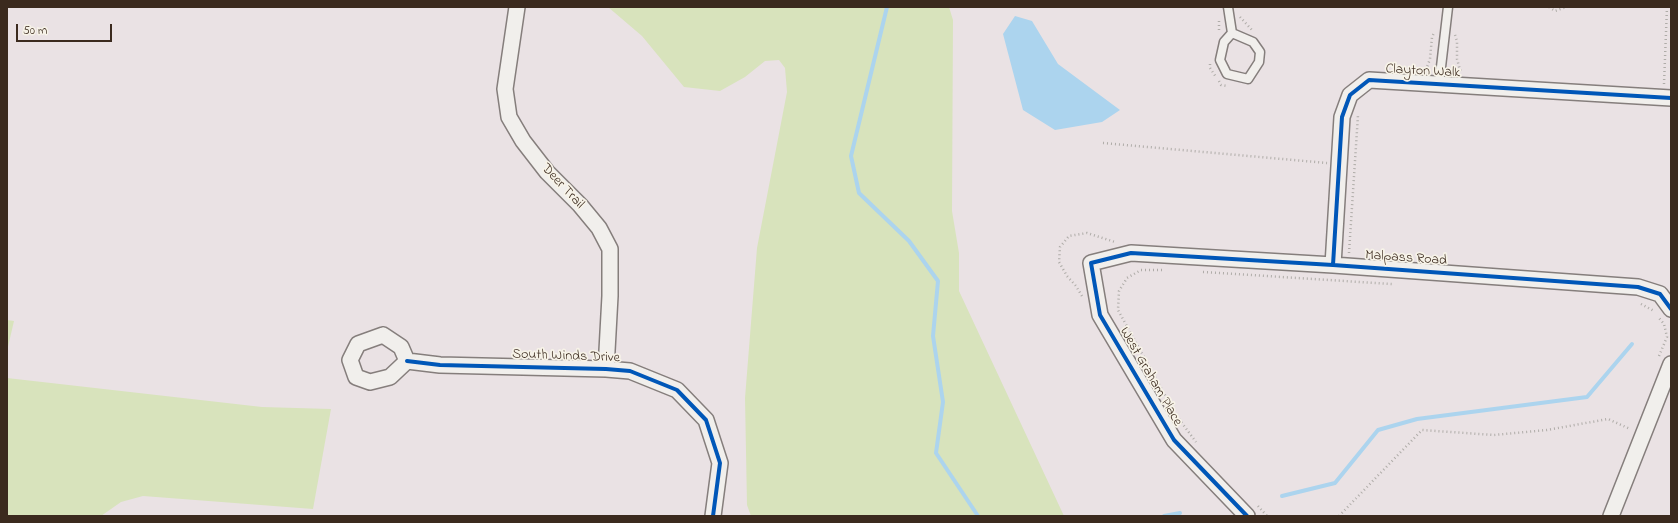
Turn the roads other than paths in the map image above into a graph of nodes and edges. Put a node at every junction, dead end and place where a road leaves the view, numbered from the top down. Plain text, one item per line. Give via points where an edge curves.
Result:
1 (516, 7) edge
2 (1228, 7) edge
3 (1448, 7) edge
4 (1232, 33) junction
5 (1439, 84) junction
6 (1668, 93) edge
7 (1131, 254) joint
8 (1333, 265) junction
9 (1671, 309) edge
10 (407, 361) dead end
11 (1665, 361) edge
12 (606, 369) junction
13 (1252, 510) edge
14 (713, 516) edge
15 (1611, 516) edge

1 - 12 street, Deer Trail via 506,89 509,117 547,172 599,228 610,249
2 - 4 lane
3 - 5 lane
4 - 4 lane via 1253,42 1260,52 1259,62 1248,79 1227,74 1220,60 1224,42
5 - 6 street, Clayton Walk
5 - 8 street, Clayton Walk via 1369,80 1350,95 1342,117
7 - 8 street, Malpass Road
7 - 13 street, West Graham Place via 1091,263 1100,315 1174,440
8 - 9 street, Malpass Road via 1638,286 1660,294
10 - 12 street, South Winds Drive via 440,365
11 - 15 street
12 - 14 street, South Winds Drive via 630,371 677,390 706,420 720,463

